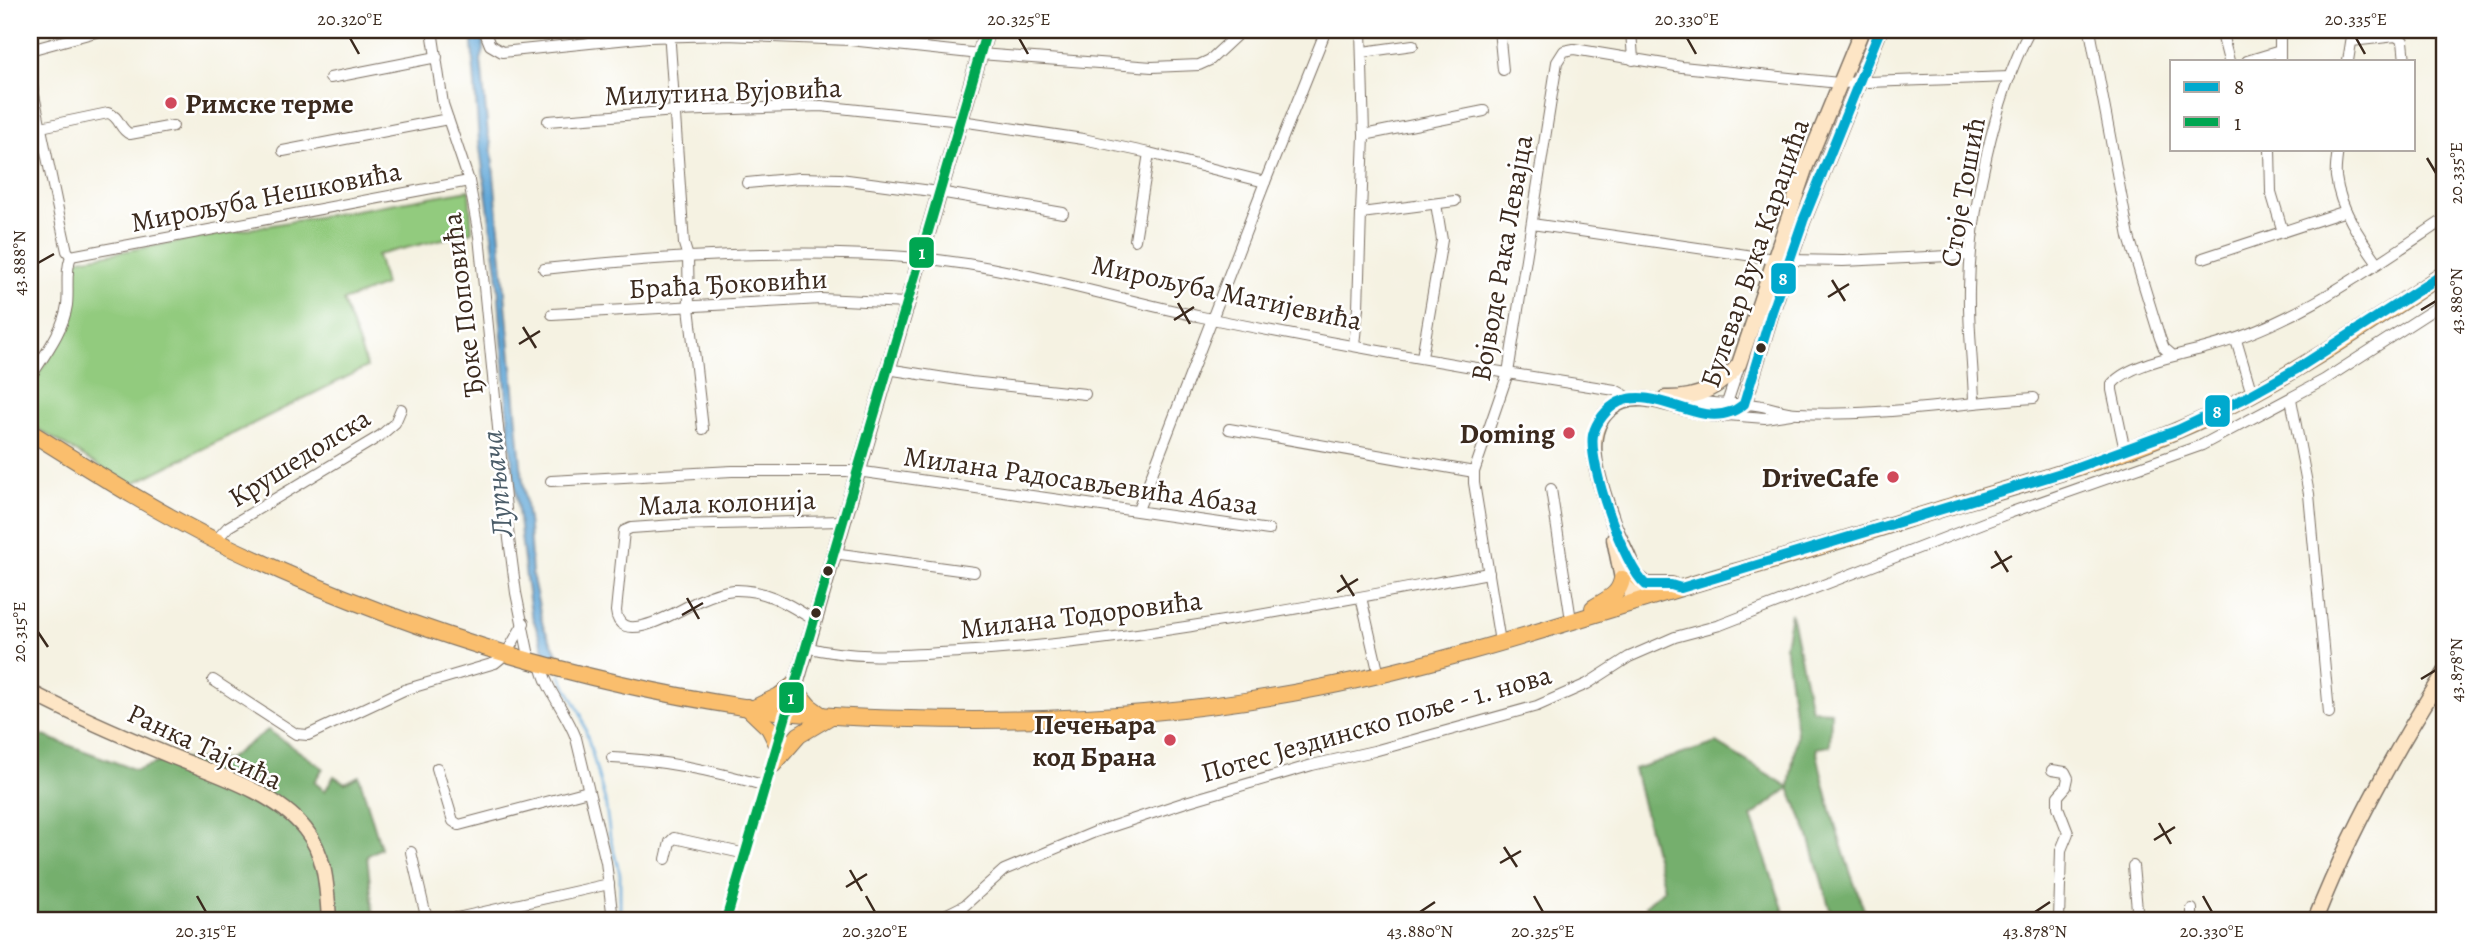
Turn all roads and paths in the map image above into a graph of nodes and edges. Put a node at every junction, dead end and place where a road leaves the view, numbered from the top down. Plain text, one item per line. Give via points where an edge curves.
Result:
1 (103, 30) edge
2 (432, 30) edge
3 (484, 30) edge
4 (987, 30) edge
5 (1242, 30) edge
6 (1326, 30) edge
7 (1361, 30) edge
8 (1499, 30) edge
9 (1631, 30) edge
10 (1862, 30) edge
11 (1880, 30) edge
12 (2030, 30) edge
13 (2090, 30) edge
14 (2221, 30) edge
15 (2280, 30) edge
16 (669, 33) edge
17 (2352, 35) edge
18 (1413, 45) dead end
19 (30, 50) edge
20 (1363, 52) junction
21 (980, 54) junction
22 (2280, 56) edge
23 (437, 57) junction
24 (1633, 60) junction
25 (2229, 60) edge
26 (2254, 60) edge
27 (2348, 60) edge
28 (2405, 60) edge
29 (1503, 70) dead end
30 (30, 76) edge
31 (2010, 76) junction
32 (330, 78) dead end
33 (1858, 82) junction
34 (1839, 83) junction
35 (676, 111) junction
36 (1483, 111) dead end
37 (448, 119) junction
38 (548, 121) dead end
39 (961, 121) junction
40 (173, 126) dead end
41 (41, 127) junction
42 (1364, 135) junction
43 (2270, 150) edge
44 (2338, 150) edge
45 (283, 151) dead end
46 (1149, 153) junction
47 (469, 181) junction
48 (1265, 182) junction
49 (747, 183) dead end
50 (939, 192) junction
51 (1455, 201) dead end
52 (1436, 204) junction
53 (2346, 211) junction
54 (1361, 213) junction
55 (1063, 214) dead end
56 (2445, 219) edge
57 (1532, 224) junction
58 (2283, 232) junction
59 (1135, 240) dead end
60 (1970, 255) junction
61 (71, 256) junction
62 (688, 257) junction
63 (920, 258) junction
64 (2203, 258) dead end
65 (1774, 259) junction
66 (1791, 260) junction
67 (2378, 263) junction
68 (544, 270) dead end
69 (2445, 273) edge
70 (2445, 302) edge
71 (907, 303) junction
72 (689, 307) junction
73 (551, 314) dead end
74 (1212, 318) junction
75 (2235, 340) junction
76 (1354, 345) junction
77 (2171, 354) junction
78 (1422, 357) junction
79 (1739, 364) junction
80 (887, 369) junction
81 (1508, 373) junction
82 (30, 378) edge
83 (1086, 394) dead end
84 (2252, 394) junction
85 (1687, 397) junction
86 (1630, 398) junction
87 (2034, 398) dead end
88 (1650, 399) junction
89 (2291, 399) junction
90 (1975, 401) junction
91 (1744, 404) junction
92 (401, 409) dead end
93 (1727, 409) junction
94 (1795, 413) junction
95 (704, 429) dead end
96 (1229, 429) dead end
97 (30, 432) edge
98 (2125, 451) junction
99 (858, 471) junction
100 (1474, 472) junction
101 (551, 481) dead end
102 (1551, 489) dead end
103 (1138, 510) junction
104 (843, 520) junction
105 (1269, 530) dead end
106 (216, 540) junction
107 (834, 553) junction
108 (974, 572) dead end
109 (1489, 573) junction
110 (1628, 577) junction
111 (1681, 588) junction
112 (1361, 597) junction
113 (1634, 600) junction
114 (1578, 618) junction
115 (814, 620) junction
116 (524, 624) junction
117 (1500, 642) junction
118 (806, 647) junction
119 (506, 654) junction
120 (536, 663) junction
121 (2445, 672) edge
122 (1379, 675) junction
123 (214, 680) dead end
124 (795, 686) junction
125 (30, 692) edge
126 (750, 708) junction
127 (788, 711) junction
128 (2329, 713) dead end
129 (826, 715) junction
130 (778, 746) junction
131 (612, 758) dead end
132 (772, 765) junction
133 (437, 768) dead end
134 (2052, 770) dead end
135 (766, 786) junction
136 (589, 791) junction
137 (411, 852) dead end
138 (746, 854) junction
139 (666, 859) dead end
140 (2133, 866) dead end
141 (609, 884) junction
142 (329, 920) edge
143 (433, 920) edge
144 (613, 920) edge
145 (726, 920) edge
146 (935, 920) edge
147 (2059, 920) edge
148 (2138, 920) edge
149 (2315, 920) edge

1 - 19 street
2 - 23 street, Ђоке Поповића
3 - 16 street via 493,48 507,51
4 - 21 street
5 - 21 street via 1199,65 1152,67
6 - 48 street
7 - 20 street
8 - 29 street
9 - 24 street
10 - 34 street, Булевар Вука Караџића
11 - 33 street, Булевар Вука Караџића
12 - 31 street, Стоје Тошић
13 - 77 street via 2129,237 2160,338
14 - 25 street
15 - 22 street
16 - 21 street via 850,40
16 - 35 street
17 - 27 street
17 - 28 street via 2396,36 2403,41
18 - 20 street
20 - 42 street
21 - 39 street
22 - 26 street
23 - 32 street
23 - 37 street, Ђоке Поповића
24 - 34 street
24 - 57 street, Војводе Рака Левајца via 1574,49 1564,51 1557,62
30 - 41 street
31 - 33 street
31 - 60 street, Стоје Тошић via 1981,185
33 - 34 street
33 - 66 street, Булевар Вука Караџића
34 - 65 street, Булевар Вука Караџића
35 - 38 street, Милутина Вујовића
35 - 39 street, Милутина Вујовића via 821,106
35 - 62 street
36 - 42 street
37 - 45 street
37 - 47 street, Ђоке Поповића
39 - 46 street, Милутина Вујовића
39 - 50 street
40 - 41 street via 130,134 108,113
41 - 61 street
42 - 54 street
43 - 58 street via 2271,192
44 - 53 street via 2336,177
46 - 48 street, Милутина Вујовића
46 - 59 street
47 - 61 street, Мирољуба Нешковића
47 - 116 street, Ђоке Поповића via 482,257 509,539
48 - 74 street
49 - 50 street via 829,178
50 - 55 street
50 - 63 street
51 - 52 street
52 - 54 street
52 - 78 street via 1442,240
53 - 58 street
53 - 67 street
54 - 76 street
56 - 67 street
57 - 65 street
57 - 81 street, Војводе Рака Левајца
58 - 64 street
60 - 66 street
60 - 90 street, Стоје Тошић
61 - 82 street via 63,320
62 - 63 street, Мирољуба Матијевића via 794,253
62 - 68 street, Мирољуба Матијевића
62 - 72 street
63 - 71 street
63 - 74 street, Мирољуба Матијевића via 1002,269
65 - 79 street, Булевар Вука Караџића
66 - 91 street, Булевар Вука Караџића
67 - 75 street via 2278,322
69 - 84 main road
70 - 89 street, Потес Јездинско поље - 1. нова
71 - 72 street, Браћа Ђоковићи via 821,299
71 - 80 street
72 - 73 street, Браћа Ђоковићи
72 - 95 street
74 - 76 street, Мирољуба Матијевића
74 - 103 street
75 - 77 street
75 - 84 street
76 - 78 street, Мирољуба Матијевића
77 - 98 street via 2112,384
78 - 81 street, Мирољуба Матијевића
79 - 85 street via 1723,381
79 - 93 street, Булевар Вука Караџића
80 - 83 street
80 - 99 street
81 - 86 street, Мирољуба Матијевића via 1615,390
81 - 100 street, Војводе Рака Левајца
84 - 98 main road
85 - 88 street
85 - 93 street
86 - 88 street, Мирољуба Матијевића
86 - 110 street via 1603,416 1593,440 1613,535
87 - 90 street
88 - 93 street, Мирољуба Матијевића via 1692,410
89 - 128 street via 2309,494
89 - 146 street, Потес Јездинско поље - 1. нова via 2202,445 2009,513 1720,625 1675,637 1537,706 1312,765 1095,832 1004,870 965,905
90 - 94 street via 1885,412
91 - 93 street, Булевар Вука Караџића
91 - 94 street
92 - 106 street, Крушедолска via 396,423 380,436 228,527
93 - 94 street via 1765,418
96 - 100 street
97 - 106 main road
98 - 111 main road
99 - 101 street, Милана Радосављевића Абаза via 732,471
99 - 103 street, Милана Радосављевића Абаза
99 - 104 street
100 - 109 street, Војводе Рака Левајца
102 - 114 street
103 - 105 street, Милана Радосављевића Абаза
104 - 107 street
104 - 115 street, Мала колонија via 624,531 616,611 622,625 647,624 733,590 776,597
106 - 119 main road via 356,601
107 - 108 street
107 - 115 street
109 - 112 street, Милана Тодоровића
109 - 117 street, Војводе Рака Левајца
110 - 111 main road
110 - 113 street
110 - 114 main road via 1615,594
111 - 113 main road
112 - 118 street, Милана Тодоровића via 992,650 865,655
112 - 122 street
113 - 114 main road
114 - 117 main road
115 - 118 street
116 - 119 street
116 - 120 street, Ђоке Поповића
117 - 122 main road
118 - 124 street
119 - 120 main road
119 - 123 street via 489,665 404,690 308,735 296,734
120 - 126 main road
120 - 136 street, Ђоке Поповића via 569,718
121 - 149 street via 2368,806
122 - 129 main road via 1206,707 1087,718 984,722
124 - 126 main road
124 - 127 street
124 - 129 main road via 808,706
125 - 142 street, Ранка Тајсића via 250,790 288,812 305,828 320,856
126 - 127 main road
126 - 130 main road
127 - 129 main road
127 - 130 street
129 - 132 main road via 799,735
130 - 132 street
131 - 135 street via 700,768
132 - 135 street
133 - 136 street via 453,821 459,825
134 - 147 street via 2065,772 2068,778 2058,796 2068,834 2061,850
135 - 138 street
136 - 141 street, Ђоке Поповића
137 - 143 street via 425,912
138 - 139 street via 674,838
138 - 145 street
140 - 148 street
141 - 143 street
141 - 144 street, Ђоке Поповића

